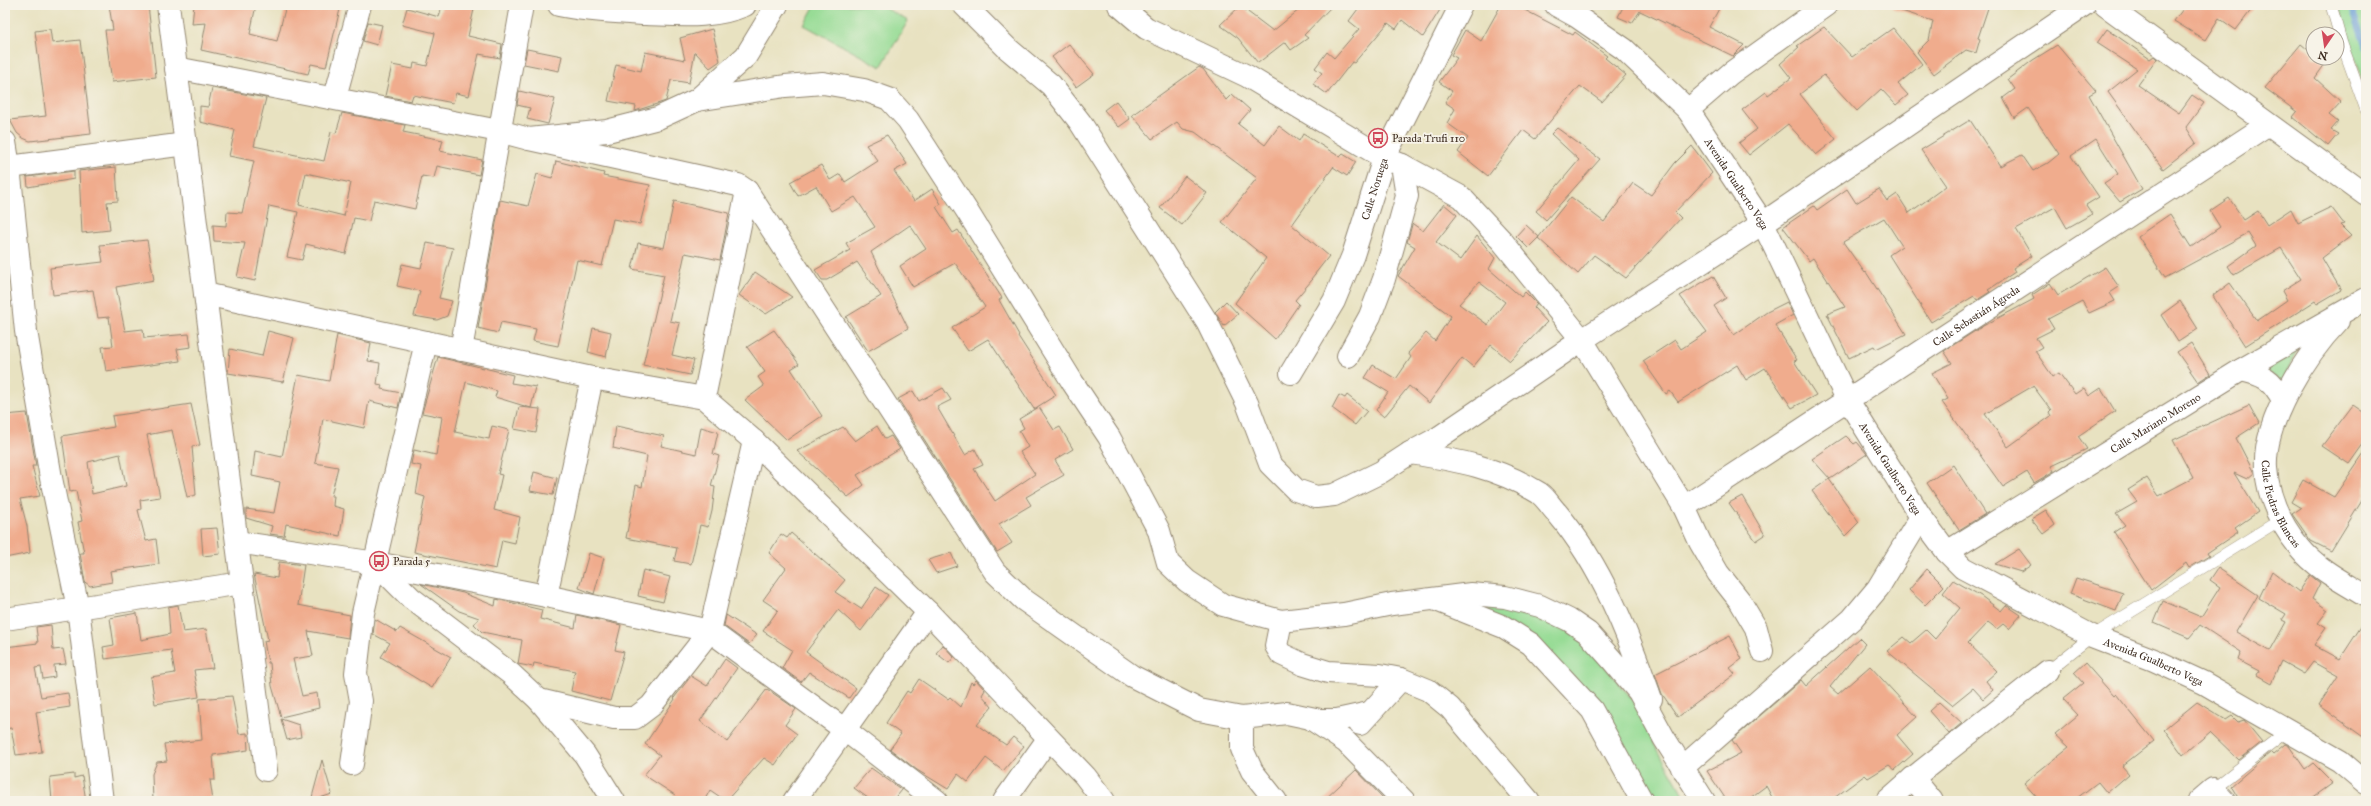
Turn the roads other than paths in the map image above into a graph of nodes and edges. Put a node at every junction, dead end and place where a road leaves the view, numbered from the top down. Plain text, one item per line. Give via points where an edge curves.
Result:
1 (168, 5) edge
2 (360, 5) edge
3 (522, 5) edge
4 (559, 5) edge
5 (745, 5) edge
6 (777, 5) edge
7 (964, 5) edge
8 (1119, 5) edge
9 (1461, 5) edge
10 (1556, 5) edge
11 (1826, 5) edge
12 (2084, 5) edge
13 (2105, 5) edge
14 (2331, 5) edge
15 (176, 68) junction
16 (335, 97) junction
17 (697, 100) junction
18 (1688, 110) junction
19 (2366, 110) edge
20 (2267, 124) junction
21 (499, 131) junction
22 (529, 139) junction
23 (5, 142) edge
24 (186, 144) junction
25 (1393, 161) junction
26 (7, 168) edge
27 (747, 191) junction
28 (2366, 195) edge
29 (1763, 223) junction
30 (205, 294) junction
31 (2360, 302) edge
32 (1582, 340) junction
33 (426, 342) junction
34 (461, 350) junction
35 (1348, 356) dead end
36 (2241, 370) junction
37 (1291, 373) dead end
38 (592, 378) junction
39 (704, 398) junction
40 (1847, 399) junction
41 (2282, 400) junction
42 (754, 441) junction
43 (1410, 453) junction
44 (1684, 507) junction
45 (1921, 517) junction
46 (2280, 520) junction
47 (237, 542) junction
48 (1947, 552) junction
49 (376, 563) junction
50 (242, 583) junction
51 (546, 596) junction
52 (2366, 596) edge
53 (1432, 598) junction
54 (78, 608) junction
55 (928, 612) junction
56 (5, 619) edge
57 (1280, 621) junction
58 (710, 632) junction
59 (2092, 636) junction
60 (1762, 651) dead end
61 (2048, 671) joint
62 (1401, 680) junction
63 (539, 700) junction
64 (1370, 714) junction
65 (1242, 718) junction
66 (1312, 719) junction
67 (845, 730) junction
68 (2287, 731) junction
69 (1664, 738) junction
70 (1048, 739) junction
71 (1346, 742) junction
72 (352, 764) dead end
73 (1682, 768) junction
74 (266, 770) dead end
75 (1913, 778) junction
76 (2366, 783) edge
77 (2212, 797) edge
78 (102, 801) edge
79 (614, 801) edge
80 (794, 801) edge
81 (937, 801) edge
82 (1004, 801) edge
83 (1104, 801) edge
84 (1276, 801) edge
85 (1404, 801) edge
86 (1529, 801) edge
87 (1642, 801) edge
88 (1704, 801) edge
89 (1888, 801) edge
90 (1932, 801) edge

1 - 15 street
2 - 16 street
3 - 21 street
4 - 5 street via 586,11 702,16
6 - 17 street via 746,56
7 - 43 street via 1007,48 1051,85 1080,122 1123,186 1208,322 1247,403 1270,464 1296,490 1316,497 1334,495 1381,472
8 - 25 street via 1146,28 1247,76
9 - 25 street, Calle Noruega
10 - 18 street, Avenida Gualberto Vega via 1624,49
11 - 18 street via 1731,73
12 - 29 street
13 - 20 street
14 - 19 lane
15 - 16 street
15 - 24 street
16 - 21 street
17 - 22 street via 658,118 607,131
17 - 57 street via 785,86 823,83 864,90 889,99 908,120 1073,383 1110,437 1159,531 1168,564 1187,581 1223,605
18 - 29 street, Avenida Gualberto Vega
20 - 28 street
20 - 40 street, Calle Sebastián Ágreda
21 - 22 street
21 - 34 street
22 - 27 street via 738,185
23 - 26 street
24 - 26 street
24 - 30 street
25 - 32 street via 1461,197 1502,241
25 - 35 street via 1407,196 1386,271 1370,316
25 - 37 street, Calle Noruega via 1334,301
26 - 54 street via 26,331 51,478
27 - 39 street
27 - 65 street via 995,572 1024,600 1132,676 1199,710
29 - 32 street
29 - 40 street, Avenida Gualberto Vega
30 - 33 street
30 - 47 street
31 - 36 street, Calle Mariano Moreno
31 - 41 street, Calle Piedras Blancas via 2327,332
32 - 43 street via 1438,438
32 - 44 street
33 - 34 street
33 - 49 street
34 - 38 street
36 - 41 street via 2274,384
36 - 48 street, Calle Mariano Moreno
38 - 39 street
38 - 51 street
39 - 42 street
40 - 44 street, Calle Sebastián Ágreda
40 - 45 street, Avenida Gualberto Vega
41 - 46 street, Calle Piedras Blancas via 2270,440 2266,467 2270,495
42 - 55 street
42 - 58 street
43 - 69 street via 1463,461 1506,475 1540,494 1576,536 1602,581 1633,648
44 - 60 street via 1700,542 1756,628
45 - 48 street, Avenida Gualberto Vega
45 - 73 street via 1878,588 1852,619
46 - 52 street, Calle Piedras Blancas via 2301,548 2324,570
46 - 59 lane
47 - 49 street
47 - 50 street
48 - 59 street, Avenida Gualberto Vega via 1964,568
49 - 51 street
49 - 63 street via 411,598 511,674
49 - 72 street via 363,613 356,673 361,701
50 - 54 street
50 - 74 street
51 - 58 street
53 - 57 street via 1344,614
53 - 69 street via 1471,594 1505,597 1540,606 1569,620 1588,633 1639,692
53 - 87 street via 1504,627 1531,644 1592,710
54 - 56 street
54 - 78 street
55 - 67 street
55 - 70 street
57 - 62 street via 1276,646 1281,654 1328,672 1380,675
58 - 63 street via 651,706 635,718 614,718
58 - 67 street
59 - 61 lane
59 - 68 street, Avenida Gualberto Vega via 2204,683
61 - 75 street
62 - 64 street
62 - 86 street via 1428,690 1450,708
63 - 79 street via 585,755
64 - 66 street via 1337,720
64 - 71 street
65 - 66 street via 1287,713
65 - 84 street via 1242,750 1252,771
66 - 71 street
67 - 80 street
67 - 81 street
68 - 76 street, Avenida Gualberto Vega via 2340,761
68 - 77 lane
69 - 73 street
70 - 82 street
70 - 83 street via 1085,776
71 - 85 street
73 - 88 street
75 - 89 street
75 - 90 street

